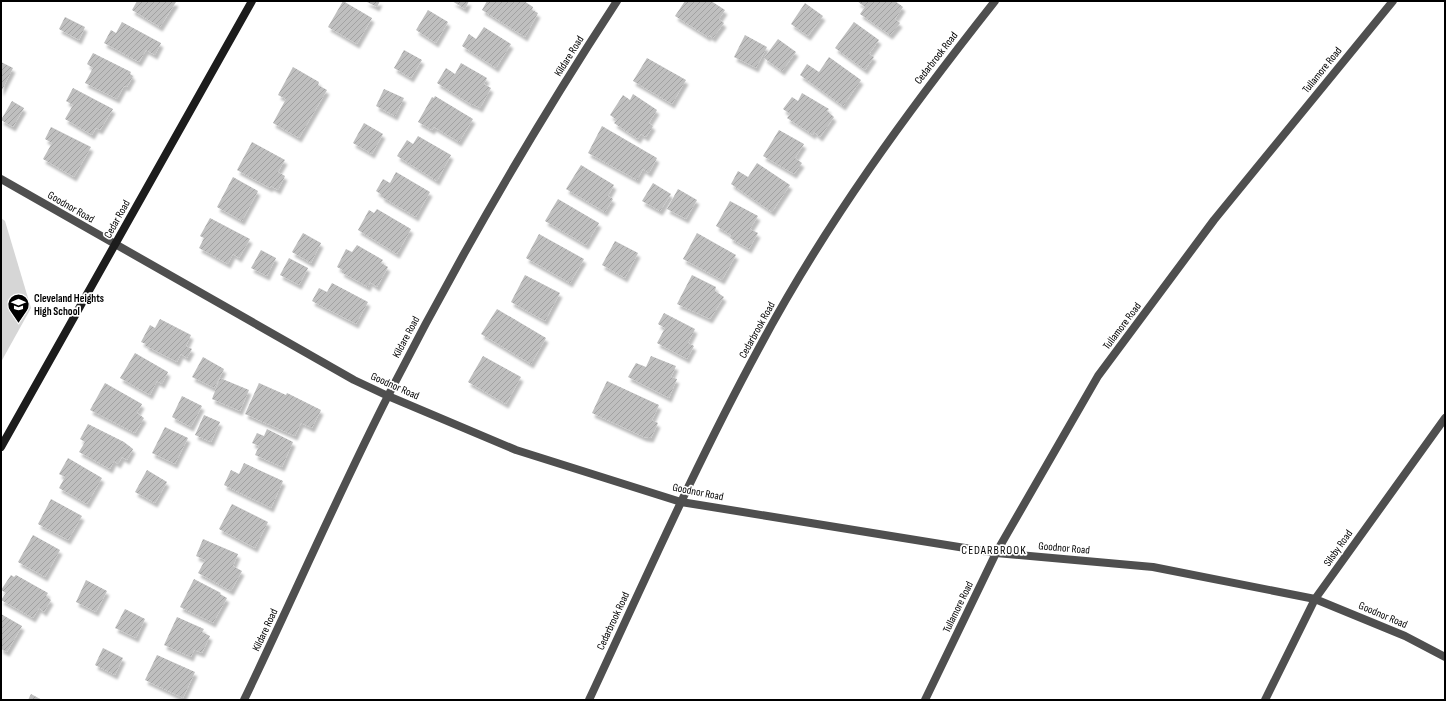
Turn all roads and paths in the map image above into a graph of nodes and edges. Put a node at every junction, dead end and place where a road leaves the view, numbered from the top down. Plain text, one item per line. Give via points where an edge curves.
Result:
1 (252, 1) edge
2 (617, 1) edge
3 (995, 1) edge
4 (1393, 1) edge
5 (1, 179) edge
6 (115, 245) junction
7 (388, 396) junction
8 (1445, 418) edge
9 (1, 447) edge
10 (681, 502) junction
11 (996, 553) junction
12 (1315, 599) junction
13 (1445, 658) edge
14 (244, 700) edge
15 (589, 700) edge
16 (925, 700) edge
17 (1265, 700) edge

1 - 6 main road, Cedar Road
2 - 7 street, Kildare Road via 506,178
3 - 10 street, Cedarbrook Road via 927,86 829,230 759,347
4 - 11 street, Tullamore Road via 1214,220 1098,376
5 - 6 street, Goodnor Road
6 - 7 street, Goodnor Road via 354,380
6 - 9 main road, Cedar Road
7 - 10 street, Goodnor Road via 516,450
7 - 14 street, Kildare Road
8 - 12 street, Silsby Road
10 - 11 street, Goodnor Road
10 - 15 street, Cedarbrook Road
11 - 12 street, Goodnor Road via 1153,567
11 - 16 street, Tullamore Road
12 - 13 street, Goodnor Road via 1405,636
12 - 17 street, Silsby Road

